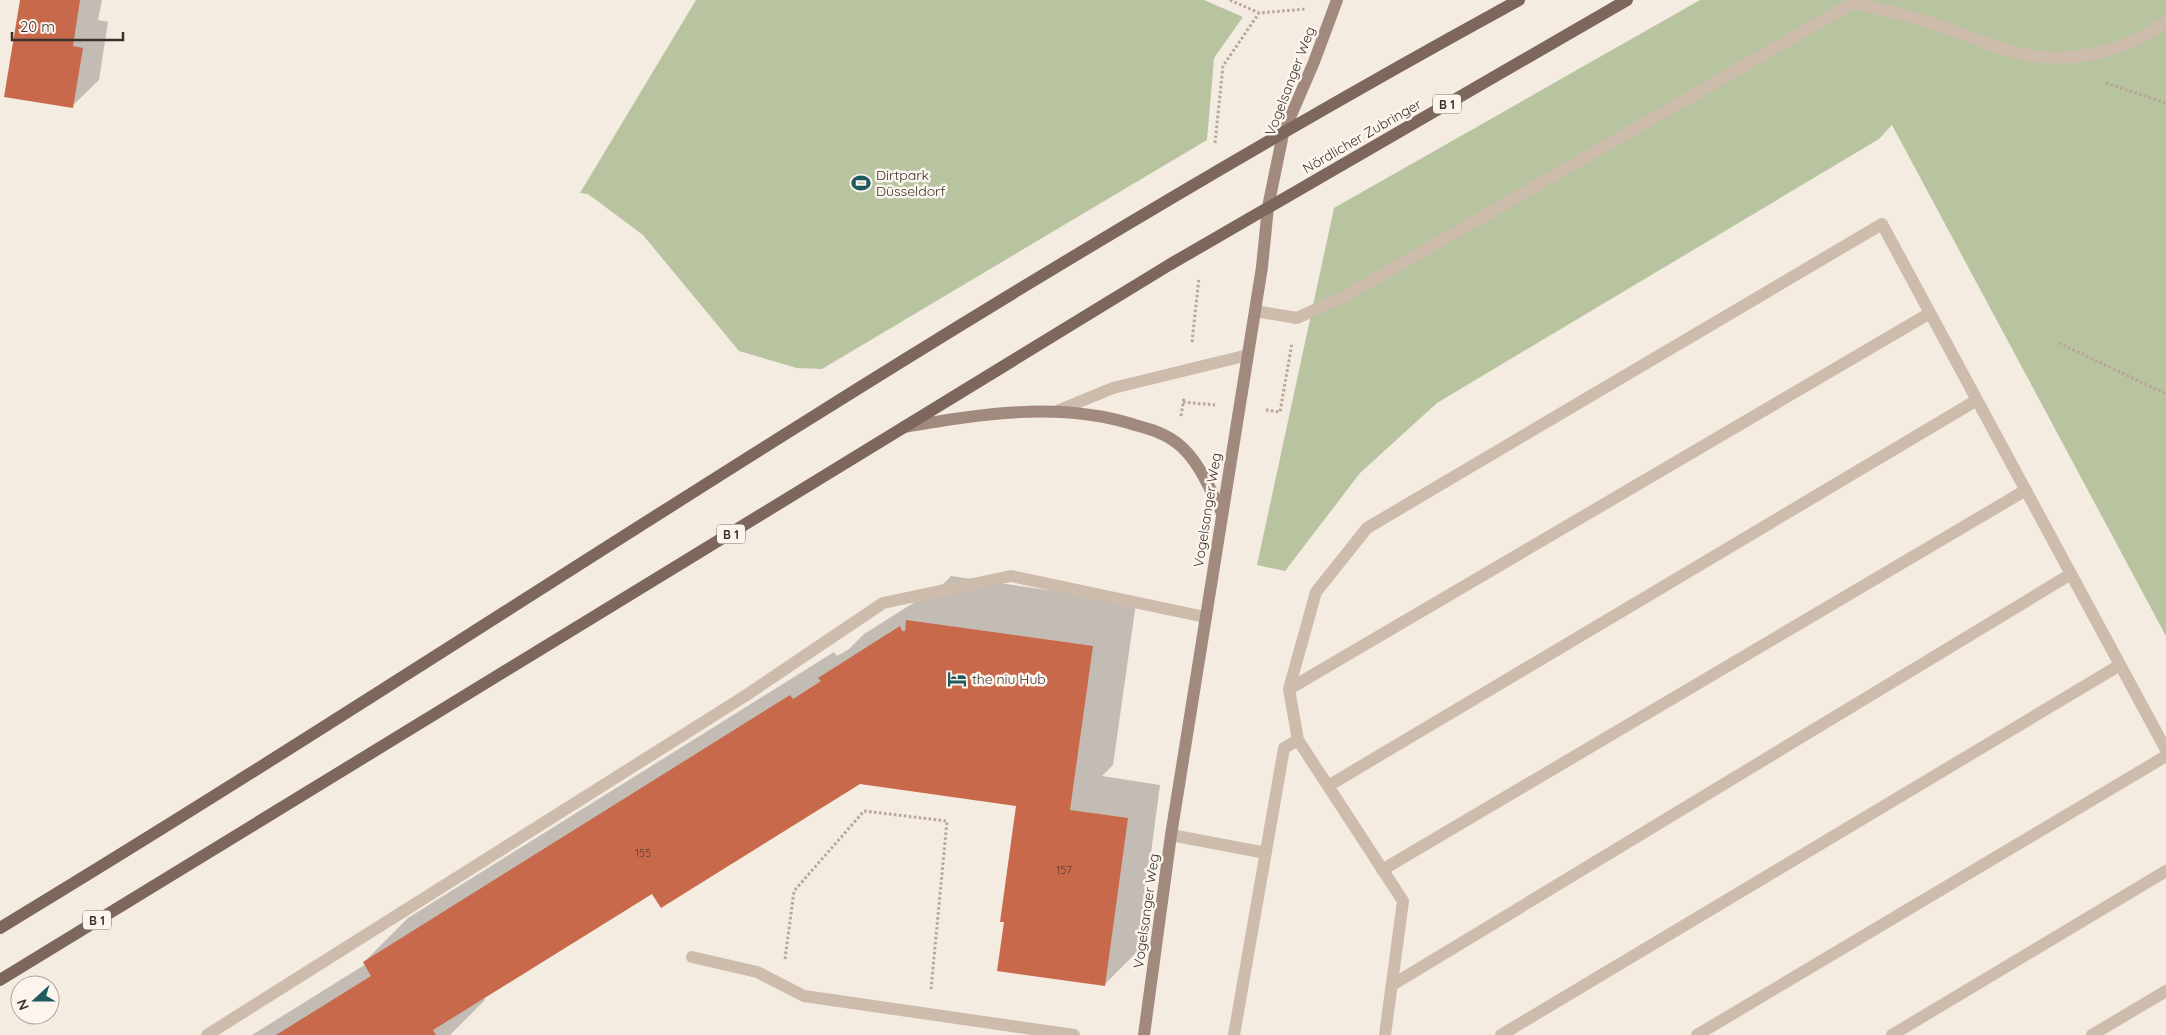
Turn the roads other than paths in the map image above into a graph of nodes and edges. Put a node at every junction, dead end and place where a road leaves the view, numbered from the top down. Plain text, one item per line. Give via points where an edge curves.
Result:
1 (1519, 0) edge
2 (1627, 0) edge
3 (1856, 1) edge
4 (1336, 3) edge
5 (2166, 22) edge
6 (1283, 134) junction
7 (1268, 207) junction
8 (1255, 311) junction
9 (1930, 313) junction
10 (1248, 355) junction
11 (1977, 400) junction
12 (1057, 411) junction
13 (902, 428) junction
14 (2026, 490) junction
15 (1222, 513) junction
16 (2071, 574) junction
17 (1205, 618) junction
18 (2120, 665) junction
19 (1289, 688) junction
20 (1298, 740) junction
21 (2166, 750) edge
22 (2166, 756) edge
23 (1328, 786) junction
24 (1171, 835) junction
25 (1266, 853) junction
26 (1382, 870) junction
27 (2166, 871) edge
28 (0, 928) edge
29 (692, 957) dead end
30 (0, 980) edge
31 (1392, 985) junction
32 (2166, 991) edge
33 (207, 1035) edge
34 (1074, 1035) edge
35 (1144, 1035) edge
36 (1234, 1035) edge
37 (1385, 1035) edge
38 (1501, 1035) edge
39 (1697, 1035) edge
40 (1892, 1035) edge
41 (2092, 1035) edge

1 - 6 main road
2 - 7 main road, Nördlicher Zubringer / B 1
3 - 5 lane via 1930,22 2004,50 2045,58 2076,58 2105,53 2128,45
3 - 8 lane via 1346,295 1297,318
4 - 6 street, Vogelsanger Weg
6 - 7 street, Vogelsanger Weg
6 - 28 main road via 798,426 172,825
7 - 8 street, Vogelsanger Weg
7 - 13 main road, B 1
8 - 10 street, Vogelsanger Weg
9 - 11 lane
9 - 19 lane
9 - 19 lane via 1882,224 1367,528 1316,592
10 - 12 lane via 1113,388
10 - 15 street, Vogelsanger Weg
11 - 14 lane
11 - 23 lane
12 - 13 street via 1006,412
12 - 15 street via 1120,420 1159,432 1191,457
13 - 30 main road, B 1
14 - 16 lane
14 - 26 lane
15 - 17 street, Vogelsanger Weg
16 - 18 lane
16 - 31 lane
17 - 24 street, Vogelsanger Weg
17 - 33 lane via 1012,576 883,603 745,696
18 - 21 lane
18 - 38 lane
19 - 20 lane
20 - 23 lane
20 - 25 lane via 1284,748
22 - 39 lane
23 - 26 lane
24 - 25 lane
24 - 35 street, Vogelsanger Weg
25 - 36 lane
26 - 31 lane via 1403,901
27 - 40 lane
29 - 34 lane via 756,972 804,996
31 - 37 lane
32 - 41 lane

